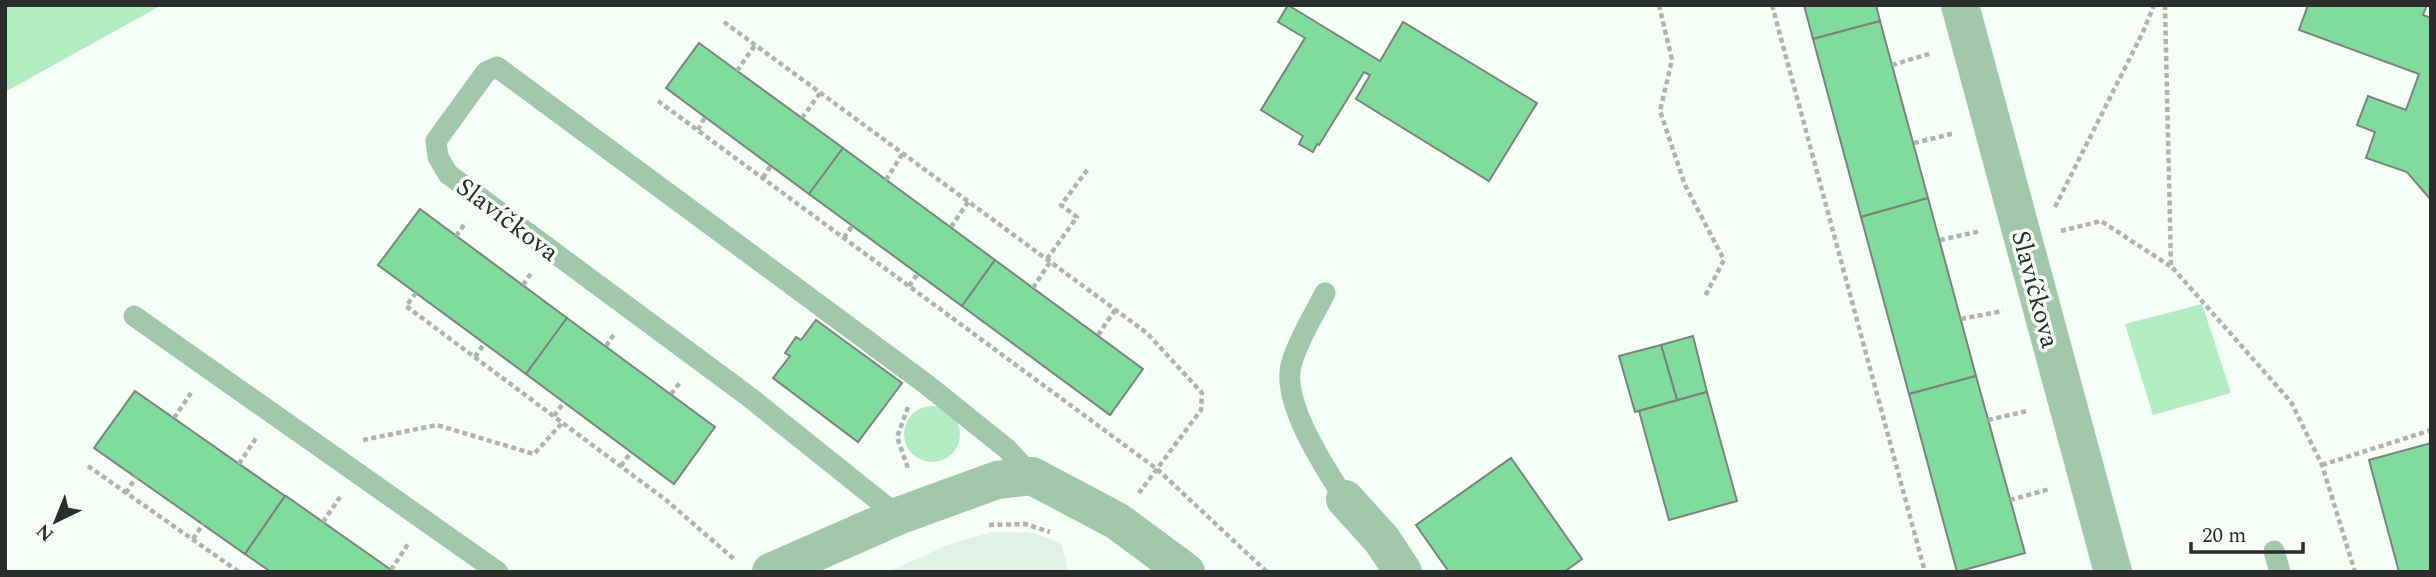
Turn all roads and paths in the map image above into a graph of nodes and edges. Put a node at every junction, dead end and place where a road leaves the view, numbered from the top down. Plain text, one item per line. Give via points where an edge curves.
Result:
1 (1659, 5) edge
2 (1772, 5) edge
3 (1960, 5) edge
4 (2154, 5) edge
5 (2165, 5) edge
6 (724, 22) dead end
7 (755, 45) junction
8 (1932, 53) dead end
9 (1892, 65) dead end
10 (737, 71) dead end
11 (820, 93) junction
12 (658, 101) dead end
13 (705, 117) dead end
14 (802, 118) dead end
15 (698, 130) junction
16 (1955, 134) dead end
17 (1914, 143) dead end
18 (903, 153) junction
19 (771, 165) dead end
20 (1088, 169) dead end
21 (763, 178) junction
22 (886, 180) dead end
23 (968, 202) junction
24 (852, 226) dead end
25 (951, 227) dead end
26 (1981, 232) dead end
27 (2021, 233) junction
28 (844, 238) junction
29 (1940, 240) dead end
30 (1049, 261) junction
31 (2171, 266) junction
32 (918, 274) dead end
33 (909, 286) junction
34 (1033, 288) dead end
35 (416, 293) dead end
36 (1325, 293) dead end
37 (1705, 296) dead end
38 (1116, 310) junction
39 (2003, 311) dead end
40 (134, 316) dead end
41 (1961, 320) dead end
42 (1098, 335) dead end
43 (484, 344) dead end
44 (475, 357) junction
45 (926, 384) junction
46 (564, 402) dead end
47 (2027, 411) dead end
48 (555, 416) junction
49 (1988, 420) dead end
50 (563, 422) junction
51 (2431, 430) edge
52 (320, 448) junction
53 (631, 452) dead end
54 (2322, 465) junction
55 (88, 466) dead end
56 (621, 466) junction
57 (1157, 469) junction
58 (1032, 476) junction
59 (136, 477) dead end
60 (2050, 489) dead end
61 (126, 493) junction
62 (1345, 499) joint
63 (2010, 500) dead end
64 (912, 511) junction
65 (1117, 521) junction
66 (203, 524) dead end
67 (976, 529) dead end
68 (1059, 534) dead end
69 (193, 539) junction
70 (755, 567) edge
71 (239, 572) edge
72 (498, 572) edge
73 (1186, 572) edge
74 (1267, 572) edge
75 (1403, 572) edge
76 (1925, 572) edge
77 (2113, 572) edge
78 (2355, 572) edge

1 - 37 path via 1672,60 1660,111 1685,185 1724,260
2 - 76 path
3 - 27 street, Slavíčkova
4 - 27 path via 2050,217
5 - 31 path
6 - 7 path
7 - 10 path
7 - 11 path
8 - 9 path
11 - 14 path
11 - 18 path
12 - 15 path
13 - 15 path
15 - 21 path
16 - 17 path
18 - 22 path
18 - 23 path
19 - 21 path
20 - 30 path via 1061,205 1077,217
21 - 28 path
23 - 25 path
23 - 30 path
24 - 28 path
26 - 29 path
27 - 31 path via 2101,221
27 - 77 street, Slavíčkova
28 - 33 path
30 - 34 path
30 - 38 path
31 - 54 path via 2291,402
32 - 33 path
33 - 57 path
35 - 44 path via 406,306
36 - 62 lane via 1291,364 1291,388 1297,415
38 - 42 path
38 - 57 path via 1147,333 1202,393 1201,410
39 - 41 path
40 - 52 lane
43 - 44 path
44 - 48 path
45 - 58 lane, Slavíčkova via 1007,449
45 - 64 path via 906,410 897,437 908,468
45 - 64 lane, Slavíčkova via 497,67 486,72 436,141 448,174
46 - 48 path
47 - 49 path
48 - 50 path
50 - 52 path via 534,454 437,425
50 - 56 path
51 - 54 path
52 - 72 lane
53 - 56 path
54 - 78 path
55 - 61 path
56 - 70 path
57 - 65 path
57 - 74 path
58 - 64 street via 997,480
58 - 65 street, Slavíčkova
59 - 61 path
60 - 63 path
61 - 69 path
62 - 75 street
64 - 70 street
65 - 73 street, Slavíčkova
66 - 69 path
67 - 68 path via 1025,524
69 - 71 path

